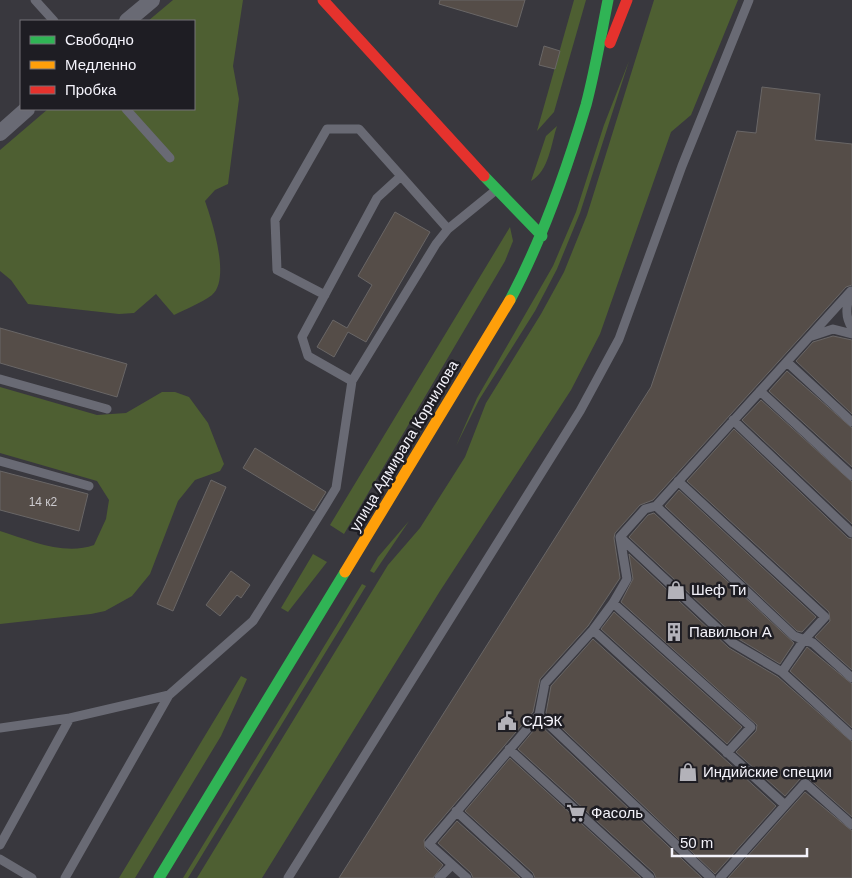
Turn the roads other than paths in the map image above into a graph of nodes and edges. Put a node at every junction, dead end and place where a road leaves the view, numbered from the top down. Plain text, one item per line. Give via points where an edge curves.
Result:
1 (35, 0) edge
2 (152, 0) edge
3 (323, 0) edge
4 (608, 0) edge
5 (627, 0) edge
6 (749, 0) edge
7 (53, 20) edge
8 (128, 20) edge
9 (586, 102) junction
10 (26, 110) edge
11 (127, 110) edge
12 (0, 133) edge
13 (170, 158) dead end
14 (401, 176) junction
15 (496, 190) junction
16 (448, 229) junction
17 (542, 236) junction
18 (851, 290) edge
19 (325, 295) junction
20 (852, 328) edge
21 (852, 334) edge
22 (812, 336) junction
23 (787, 362) junction
24 (0, 379) edge
25 (352, 381) junction
26 (760, 391) junction
27 (107, 409) dead end
28 (733, 420) junction
29 (852, 422) edge
30 (0, 461) edge
31 (852, 476) edge
32 (678, 481) junction
33 (88, 486) dead end
34 (656, 506) junction
35 (852, 533) edge
36 (620, 537) junction
37 (613, 603) junction
38 (593, 630) junction
39 (804, 640) junction
40 (782, 672) junction
41 (852, 678) edge
42 (169, 696) junction
43 (539, 715) junction
44 (70, 718) junction
45 (0, 728) edge
46 (852, 736) edge
47 (509, 749) junction
48 (727, 752) junction
49 (785, 805) junction
50 (456, 811) junction
51 (852, 825) edge
52 (0, 845) edge
53 (0, 859) edge
54 (452, 865) junction
55 (32, 878) edge
56 (65, 878) edge
57 (159, 878) edge
58 (288, 878) edge
59 (439, 878) edge
60 (467, 878) edge
61 (529, 878) edge
62 (650, 878) edge
63 (711, 878) edge
64 (720, 878) edge

1 - 7 lane
2 - 8 street
3 - 15 main road
4 - 9 main road, улица Адмирала Корнилова
5 - 9 main road
6 - 58 lane via 682,166 619,339 580,411
9 - 17 main road, улица Адмирала Корнилова via 566,171
10 - 12 street
11 - 13 lane
14 - 16 lane
14 - 19 lane via 377,198
14 - 19 lane via 358,128 327,129 275,220 277,270
15 - 16 lane
15 - 17 main road
16 - 25 lane
17 - 57 main road, улица Адмирала Корнилова via 510,299 458,387
18 - 20 lane via 846,306
18 - 22 lane
19 - 25 lane via 302,337 308,356
21 - 22 lane via 833,329
22 - 23 lane
23 - 26 lane
23 - 29 lane
24 - 27 lane
25 - 42 lane via 336,488 253,621
26 - 28 lane
26 - 31 lane
28 - 32 lane
28 - 35 lane
30 - 33 lane
32 - 34 lane
32 - 39 lane via 825,617
34 - 36 lane via 645,509
34 - 39 lane via 794,636
36 - 37 lane via 627,579
36 - 40 lane via 733,643
37 - 38 lane
37 - 48 lane via 751,727
38 - 43 lane via 545,683
38 - 48 lane
39 - 40 lane
39 - 41 lane via 813,643
40 - 46 lane
42 - 44 lane
42 - 56 lane
43 - 47 lane
43 - 63 lane
44 - 45 lane
44 - 52 lane
47 - 50 lane
47 - 62 lane
48 - 49 lane
49 - 51 lane via 805,783
49 - 64 lane
50 - 54 lane via 428,844
50 - 61 lane
53 - 55 lane
54 - 59 lane
54 - 60 lane

